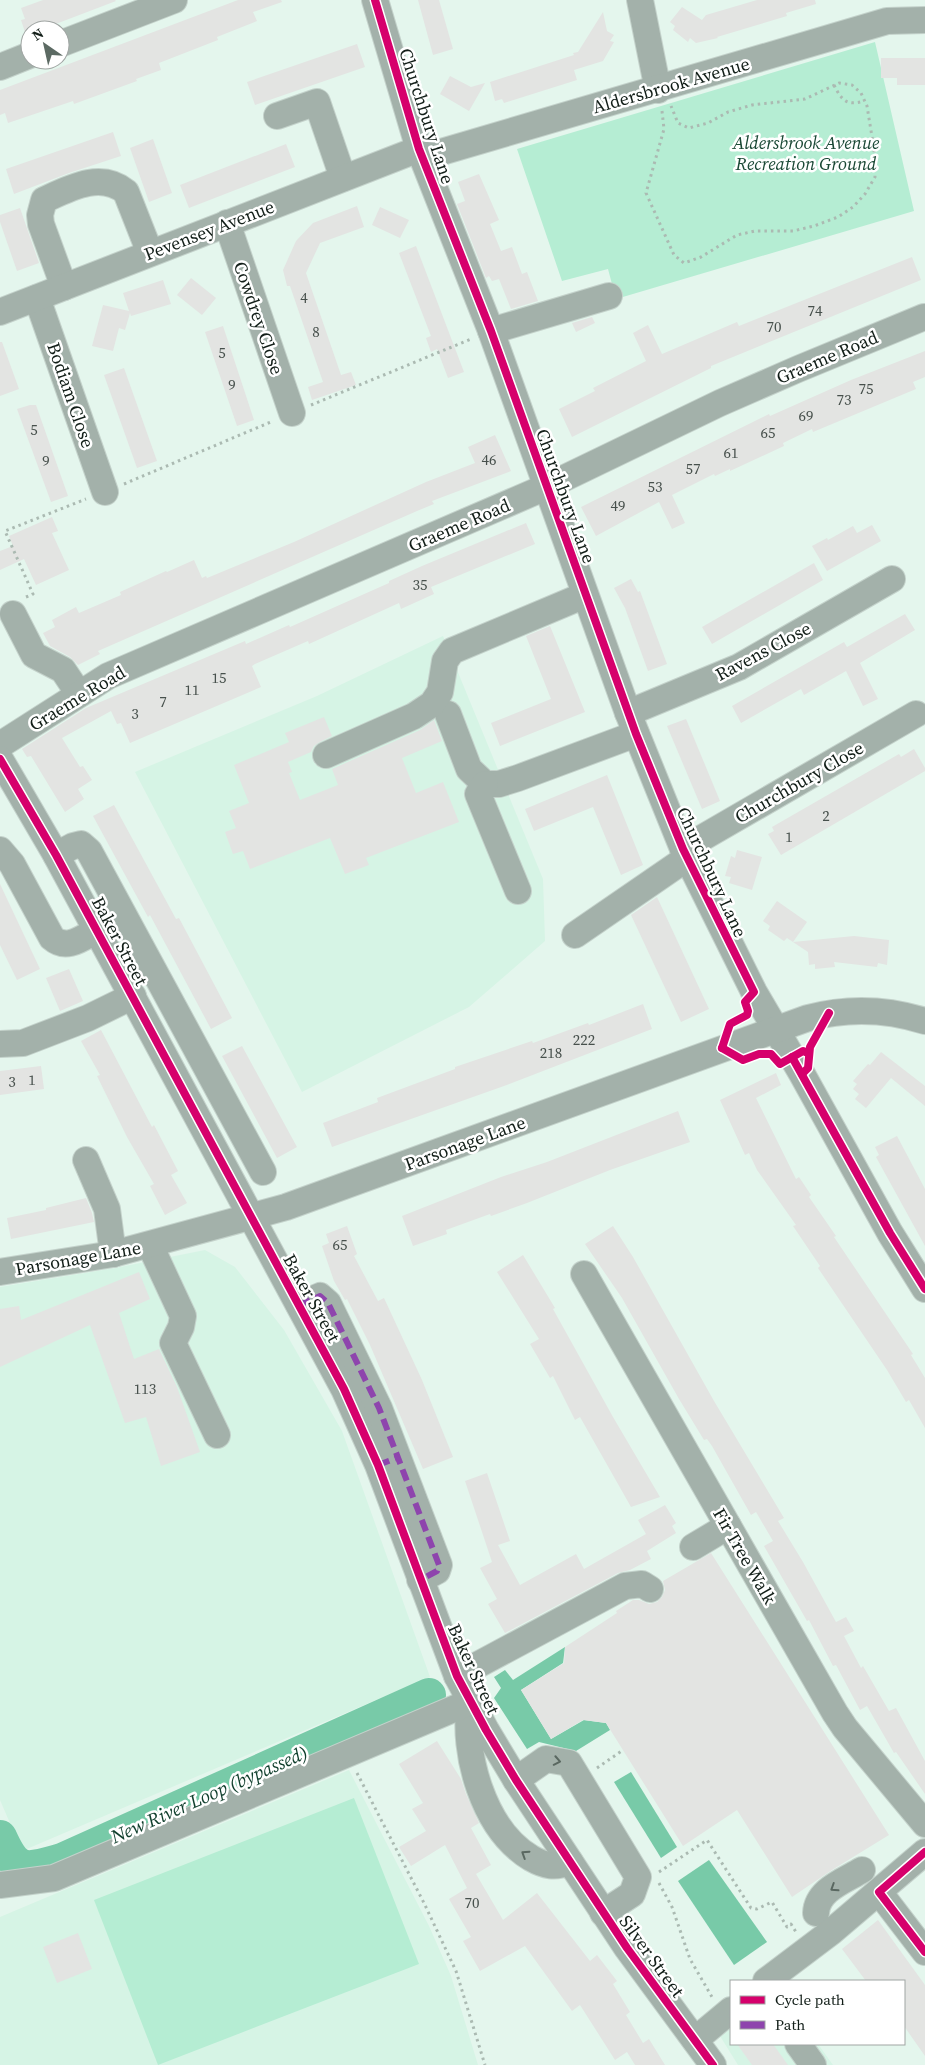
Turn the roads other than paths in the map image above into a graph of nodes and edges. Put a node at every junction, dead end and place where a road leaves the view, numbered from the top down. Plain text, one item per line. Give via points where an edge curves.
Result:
1 (174, 0) edge
2 (375, 0) edge
3 (640, 0) edge
4 (885, 10) edge
5 (925, 20) edge
6 (70, 40) edge
7 (20, 59) edge
8 (0, 67) edge
9 (663, 100) junction
10 (277, 116) dead end
11 (419, 149) junction
12 (343, 178) junction
13 (227, 223) junction
14 (150, 253) junction
15 (64, 287) junction
16 (608, 296) dead end
17 (37, 298) junction
18 (1, 310) edge
19 (924, 317) edge
20 (491, 331) junction
21 (292, 413) road end
22 (546, 487) junction
23 (105, 492) road end
24 (892, 579) dead end
25 (585, 596) junction
26 (19, 606) road end
27 (79, 694) junction
28 (448, 714) dead end
29 (916, 714) dead end
30 (632, 724) junction
31 (0, 745) edge
32 (326, 755) dead end
33 (0, 759) edge
34 (485, 784) junction
35 (53, 849) junction
36 (685, 854) junction
37 (6, 857) edge
38 (518, 891) dead end
39 (96, 930) junction
40 (575, 935) dead end
41 (132, 996) junction
42 (925, 1021) edge
43 (775, 1029) junction
44 (0, 1044) edge
45 (211, 1077) junction
46 (184, 1092) junction
47 (86, 1160) dead end
48 (263, 1172) dead end
49 (251, 1217) junction
50 (150, 1245) junction
51 (114, 1254) junction
52 (0, 1272) edge
53 (584, 1274) dead end
54 (925, 1289) edge
55 (217, 1435) dead end
56 (728, 1526) junction
57 (693, 1547) dead end
58 (650, 1589) dead end
59 (457, 1676) junction
60 (470, 1702) junction
61 (516, 1780) junction
62 (925, 1824) edge
63 (925, 1852) edge
64 (570, 1862) junction
65 (862, 1870) dead end
66 (0, 1885) edge
67 (879, 1892) junction
68 (604, 1913) junction
69 (816, 1913) junction
70 (925, 1952) edge
71 (767, 1980) edge
72 (730, 2011) edge
73 (695, 2040) junction
74 (799, 2045) edge
75 (713, 2065) edge
76 (813, 2065) edge

1 - 6 street
2 - 11 street, Churchbury Lane
3 - 9 street
4 - 5 street, Aldersbrook Avenue
4 - 9 street, Aldersbrook Avenue
7 - 8 street
9 - 11 street, Aldersbrook Avenue via 438,153
10 - 12 street via 317,102
11 - 12 street, Pevensey Avenue
11 - 20 street, Churchbury Lane
12 - 13 street, Pevensey Avenue
13 - 14 street, Pevensey Avenue
13 - 21 street, Cowdrey Close
14 - 15 street, Pevensey Avenue
14 - 15 street via 126,192 119,186 104,181 67,189 44,200 40,215
15 - 17 street, Pevensey Avenue
16 - 20 street
17 - 18 street, Pevensey Avenue
17 - 23 street, Bodiam Close
19 - 22 street, Graeme Road via 720,403
20 - 22 street, Churchbury Lane
22 - 25 street, Churchbury Lane
22 - 27 street, Graeme Road via 108,676
24 - 30 street, Ravens Close
25 - 30 street, Churchbury Lane
25 - 32 street via 452,651 445,661 440,692 432,704 414,716
26 - 27 street via 34,655 63,670
27 - 31 street, Graeme Road
28 - 34 street via 469,769
29 - 36 street, Churchbury Close
30 - 34 street, Ravens Close via 518,778 499,784
30 - 36 street, Churchbury Lane
33 - 35 street, Baker Street
34 - 38 street via 478,794
35 - 37 street
35 - 39 street, Baker Street
35 - 45 street via 80,844 89,851
36 - 40 street, Churchbury Close
36 - 43 street, Churchbury Lane
37 - 39 street via 52,938 58,943 74,942
39 - 41 street, Baker Street
41 - 44 street via 88,1018 23,1043
41 - 46 street, Baker Street
42 - 43 street, Parsonage Lane via 854,1011 829,1013
43 - 49 street, Parsonage Lane via 308,1200
43 - 54 street, Churchbury Lane
45 - 46 street
45 - 48 street
46 - 49 street, Baker Street
47 - 51 street via 106,1209
49 - 50 street, Parsonage Lane
49 - 59 street, Baker Street via 344,1389 388,1461 420,1580
50 - 51 street, Parsonage Lane
50 - 55 street via 184,1316 173,1343
51 - 52 street, Parsonage Lane
53 - 56 street, Fir Tree Walk
56 - 57 street
56 - 62 street, Fir Tree Walk via 835,1713
58 - 59 street via 642,1584 624,1586
59 - 60 street, Baker Street
60 - 61 street, Baker Street
64 -> 60 street via 558,1867 541,1864 519,1851 501,1830 483,1797 474,1767 467,1722
60 - 66 street via 54,1878
61 - 64 street, Baker Street
61 -> 68 street via 546,1759 569,1763 638,1877 632,1894
63 - 67 street
64 - 68 street, Silver Street
65 -> 69 street via 819,1899
67 - 69 street
67 - 70 street
68 - 73 street, Silver Street
69 - 71 street via 808,1951
72 - 73 street
73 - 75 street, Silver Street
74 - 76 street

